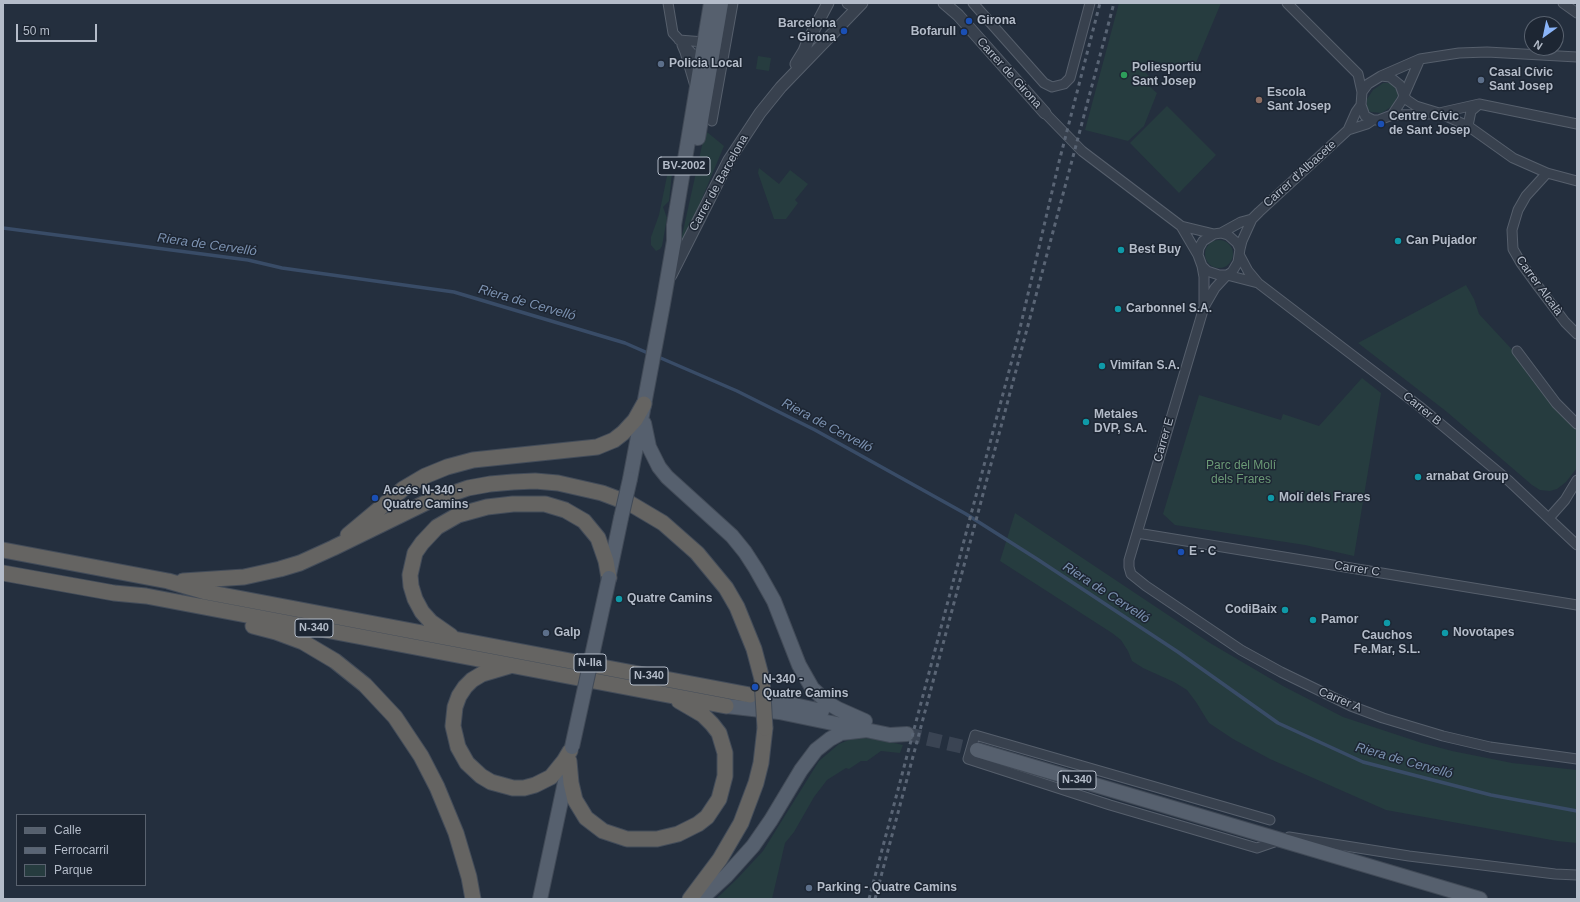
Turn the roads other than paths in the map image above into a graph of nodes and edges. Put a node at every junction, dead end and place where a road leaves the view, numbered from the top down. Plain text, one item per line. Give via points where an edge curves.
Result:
1 (668, 3) edge
2 (711, 3) edge
3 (721, 3) edge
4 (733, 3) edge
5 (828, 3) edge
6 (848, 3) edge
7 (862, 3) edge
8 (944, 3) edge
9 (957, 3) edge
10 (973, 3) edge
11 (1090, 3) edge
12 (1286, 3) edge
13 (1563, 3) edge
14 (1577, 13) edge
15 (958, 15) junction
16 (679, 40) junction
17 (704, 42) junction
18 (1577, 57) edge
19 (1420, 59) junction
20 (701, 62) junction
21 (1358, 74) junction
22 (1379, 78) junction
23 (1410, 81) junction
24 (699, 83) junction
25 (781, 87) junction
26 (1362, 92) junction
27 (1404, 96) junction
28 (1479, 104) junction
29 (1361, 105) junction
30 (1416, 106) junction
31 (1045, 113) joint
32 (1439, 113) junction
33 (1392, 115) junction
34 (1373, 120) junction
35 (712, 121) dead end
36 (1577, 124) edge
37 (1468, 126) junction
38 (1348, 130) junction
39 (1547, 173) junction
40 (1577, 181) edge
41 (1252, 219) junction
42 (1180, 226) junction
43 (1217, 233) junction
44 (1240, 253) junction
45 (1198, 255) junction
46 (1202, 266) junction
47 (1227, 275) junction
48 (1258, 283) junction
49 (666, 284) junction
50 (1204, 307) junction
51 (1577, 334) edge
52 (1517, 351) dead end
53 (643, 410) junction
54 (1577, 424) edge
55 (1577, 480) edge
56 (1549, 518) junction
57 (1137, 533) junction
58 (1577, 545) edge
59 (333, 548) junction
60 (3, 550) edge
61 (3, 573) edge
62 (1131, 574) joint
63 (609, 578) junction
64 (168, 581) junction
65 (114, 593) junction
66 (1577, 605) edge
67 (457, 640) junction
68 (514, 666) junction
69 (668, 695) junction
70 (750, 695) joint
71 (726, 706) joint
72 (866, 726) junction
73 (977, 750) tunnel mouth
74 (571, 754) junction
75 (1577, 759) edge
76 (1270, 820) dead end
77 (1246, 830) junction
78 (1280, 840) junction
79 (1577, 874) edge
80 (473, 899) edge
81 (540, 899) edge
82 (690, 899) edge
83 (701, 899) edge
84 (1480, 899) edge

1 - 16 street via 673,33
2 - 17 main road, BV-2002
3 - 24 main road, BV-2002
4 - 35 street
5 - 25 street, Carrer de Barcelona via 804,51
6 - 7 street, Carrer de Barcelona
7 - 25 street, Carrer de Barcelona
8 - 15 street, Carrer de Girona
9 - 15 street
10 - 11 street, Carrer de Girona via 1044,83 1052,88 1059,87 1070,78
12 - 21 street
13 - 14 street
15 - 31 street, Carrer de Girona
16 - 17 street
16 - 20 street
16 - 24 street
17 - 20 main road, BV-2002
18 - 19 street via 1487,52
19 - 22 street
19 - 23 street
20 - 24 main road, BV-2002
21 - 22 street
21 - 26 street, Carrer d'Albacete
22 - 26 street via 1368,84
22 - 27 street via 1390,77 1400,85
23 - 27 street
23 - 30 street
24 - 49 main road, BV-2002
25 - 49 street, Carrer de Barcelona via 760,113 729,160
26 - 29 street, Carrer d'Albacete
27 - 30 street
27 - 33 street
28 - 32 street
28 - 36 street
28 - 37 street via 1471,111
29 - 34 street via 1365,116
29 - 38 street, Carrer d'Albacete
30 - 32 street
31 - 42 street, Carrer de Girona via 1082,151
32 - 33 street, Carrer d'Albacete
32 - 37 street via 1454,115
33 - 34 street, Carrer d'Albacete
34 - 38 street, Carrer d'Albacete
37 - 39 street via 1513,158
38 - 41 street, Carrer d'Albacete
39 - 40 street
39 - 51 street, Carrer Alcalà via 1526,196 1518,210 1512,230 1512,248 1521,264
41 - 43 street, Carrer d'Albacete
41 - 44 street, Carrer d'Albacete via 1242,241
42 - 43 street
42 - 45 street
43 - 44 street via 1233,239
43 - 45 street via 1203,241
44 - 47 street via 1236,268
44 - 48 street, Carrer B via 1248,271
45 - 46 street
46 - 47 street via 1212,274
46 - 50 street, Carrer E
47 - 48 street, Carrer B
47 - 50 street, Carrer E via 1215,288
48 - 56 street, Carrer B via 1419,406
49 - 53 main road, BV-2002
50 - 57 street, Carrer E
52 - 54 street via 1556,403
53 - 59 highway via 623,433 597,447 473,460 425,476 383,504
53 - 63 main road, N-IIa, bridge
53 - 72 main road via 648,447 659,467 676,486 732,536 745,552 764,581 799,665 812,688 828,703
55 - 56 street via 1565,500
56 - 58 street, Carrer B
57 - 62 street, Carrer E via 1129,560
57 - 66 street, Carrer C
59 - 64 highway via 300,563 261,574 227,579
59 - 82 highway, bridge via 425,503 453,493 483,485 535,481 558,483 602,493 631,504 663,523 698,552 730,594 747,627 762,679 765,728 761,763 750,803 720,860
60 - 64 highway, N-340
61 - 65 highway, N-340
62 - 75 street, Carrer A via 1241,650 1352,706 1443,736 1497,748
63 - 67 highway via 598,538 591,528 565,510 544,504 526,503 500,505 458,515 428,534 416,553 410,575 415,599 422,612 431,622
63 - 74 main road, N-IIa, bridge
64 - 67 highway, N-340 via 206,592
65 - 68 highway, N-340 via 146,596
65 - 80 highway via 144,604 259,627 289,636 317,650 366,685 409,737 437,786 456,833
67 - 70 highway, N-340
68 - 69 highway, N-340
68 - 74 highway via 482,674 465,687 455,707 453,726 462,756 473,770 491,782 501,786 524,788 551,777
69 - 71 highway, N-340
69 - 74 highway via 703,715 718,733 725,753 723,788 719,799 707,817 698,824 668,837 641,840 627,839 603,831 586,818 575,800 571,783
70 - 72 main road, N-340
71 - 72 main road, N-340
72 - 83 main road via 830,739 816,750 753,846
73 - 77 main road, N-340
74 - 81 main road, N-IIa
76 - 78 street via 975,735 968,759 1110,805 1257,848
77 - 78 main road, N-340
77 - 79 street via 1409,856 1555,874
78 - 84 main road, N-340

